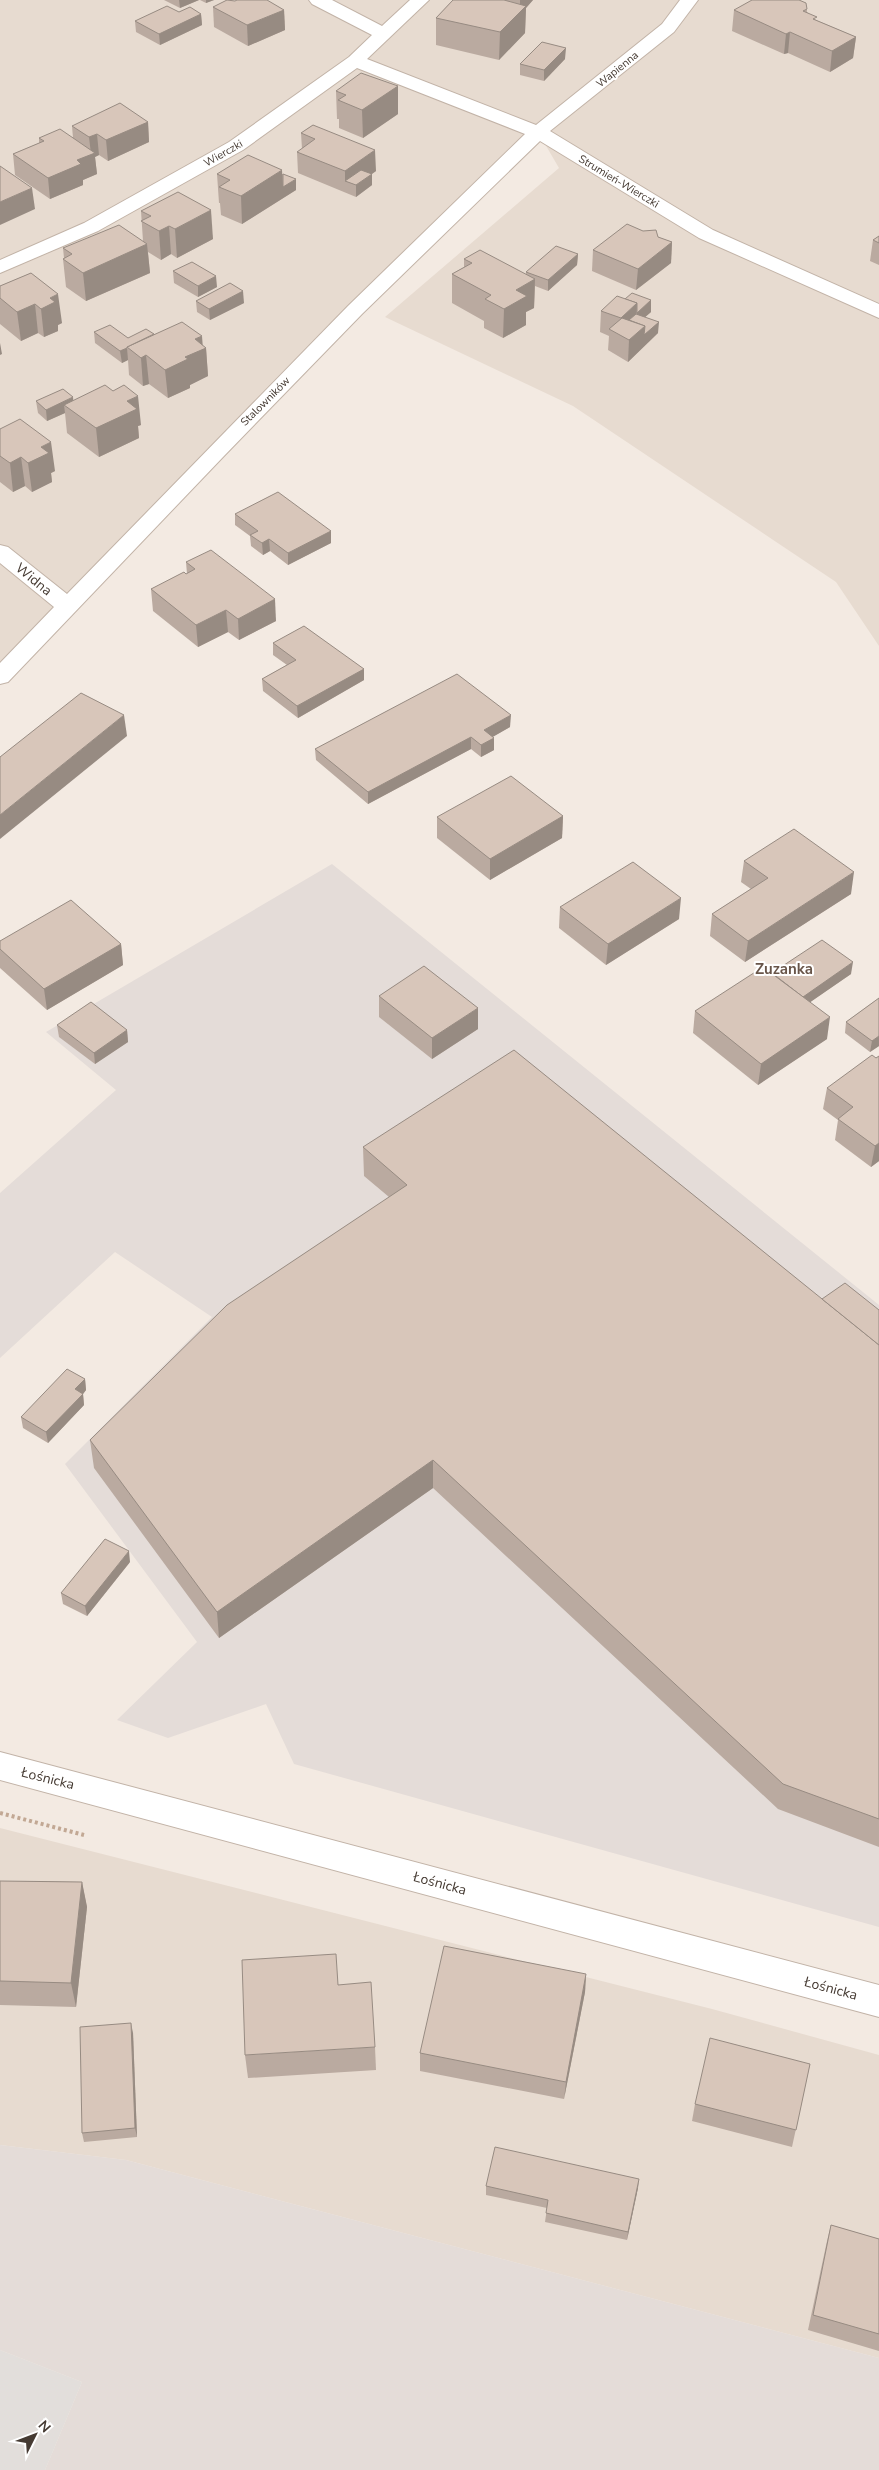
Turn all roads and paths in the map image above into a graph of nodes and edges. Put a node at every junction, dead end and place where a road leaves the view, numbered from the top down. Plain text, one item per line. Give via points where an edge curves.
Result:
1 (318, 0) edge
2 (420, 0) edge
3 (689, 0) edge
4 (384, 34) junction
5 (356, 61) junction
6 (538, 132) junction
7 (0, 267) edge
8 (879, 312) edge
9 (0, 552) edge
10 (68, 606) junction
11 (0, 677) edge
12 (0, 1766) edge
13 (879, 2000) edge

1 - 4 street
2 - 4 street, Wierczki
3 - 6 street, Wapienna via 668,28
4 - 5 street, Wierczki
5 - 6 street, Strumień-Wierczki
5 - 7 street, Wierczki via 236,146 90,227
6 - 8 street, Strumień-Wierczki via 706,234
6 - 10 street, Stalowników via 285,381
9 - 10 street, Widna
10 - 11 street, Stalowników
12 - 13 street, Łośnicka

